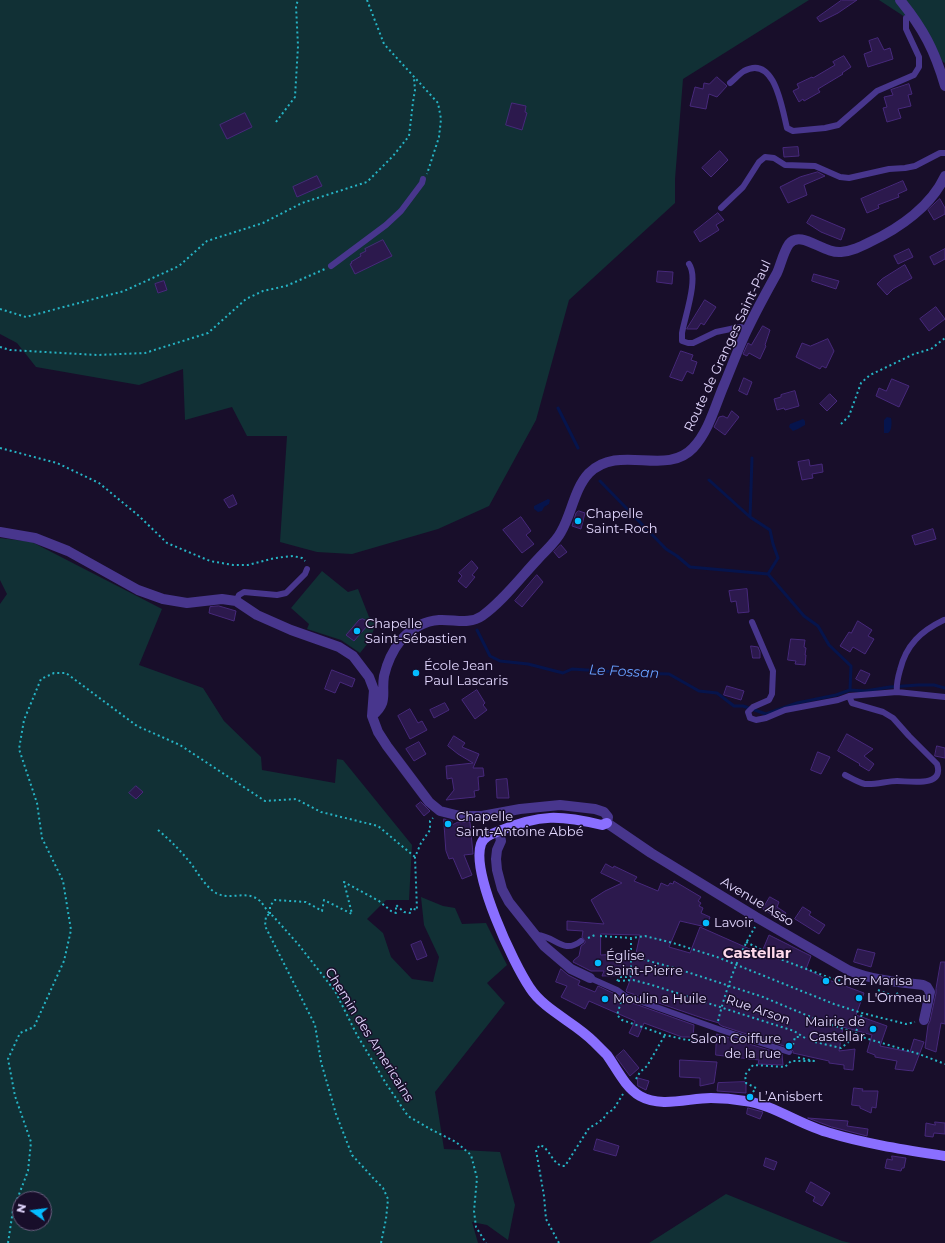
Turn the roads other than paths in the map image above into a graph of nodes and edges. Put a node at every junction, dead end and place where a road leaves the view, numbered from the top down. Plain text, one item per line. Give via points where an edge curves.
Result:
1 (900, 0) edge
2 (908, 15) junction
3 (730, 83) dead end
4 (945, 86) edge
5 (945, 153) edge
6 (945, 176) edge
7 (423, 179) road end
8 (721, 208) dead end
9 (689, 264) dead end
10 (331, 266) road end
11 (747, 329) junction
12 (0, 532) edge
13 (307, 569) road end
14 (236, 601) junction
15 (944, 620) edge
16 (752, 622) dead end
17 (897, 692) junction
18 (849, 696) junction
19 (945, 697) edge
20 (372, 716) junction
21 (845, 776) dead end
22 (607, 823) junction
23 (499, 831) junction
24 (537, 935) junction
25 (580, 941) dead end
26 (590, 978) joint
27 (924, 1020) road end
28 (789, 1052) road end
29 (945, 1156) edge

1 - 2 street
2 - 3 lane via 906,28 919,57 919,67 914,75 877,91 838,125 793,131 787,128 778,92 771,76 764,70 758,68 744,71
2 - 4 street via 922,28 938,62
5 - 8 lane via 940,152 915,166 889,168 850,178 840,177 816,166 785,165 774,158 765,157 743,186
6 - 11 street, Route de Granges Saint-Paul via 925,204 909,219 852,251 827,250 802,238 790,243
7 - 10 lane via 422,184 401,211
9 - 11 lane via 693,280 682,340 693,344 716,332 740,327
11 - 20 street, Route de Granges Saint-Paul via 704,433 693,448 683,457 666,461 615,460 602,464 590,472 582,483 560,535 492,608 477,620 439,620 422,624 400,641 386,666 381,709
12 - 14 street via 35,538 68,551 138,590 163,599 187,602 222,599
13 - 14 lane via 286,593 277,595 244,592
14 - 20 street via 257,615 338,647 353,656 369,677 374,690
15 - 17 lane via 928,628 908,648 896,684
16 - 18 lane via 773,671 772,694 769,700 748,712 750,718 766,718 785,710
17 - 18 lane
17 - 19 lane
18 - 21 lane via 852,703 883,712 893,718 937,764 939,770 933,779 926,782 865,784
20 - 22 street, Avenue Asso via 387,746 429,802 440,811 460,816 482,816 560,805 604,812 608,817
22 - 23 street via 602,825 573,818 546,817 515,824
22 - 27 street, Avenue Asso via 651,853 848,970 861,976 927,987 930,992
23 - 24 street via 501,841 496,859 502,889 509,902
23 - 29 street via 487,836 482,843 480,855 484,885 507,946 530,989 588,1036 606,1055 630,1088 647,1099 656,1101 712,1098 747,1101 830,1133
24 - 25 lane via 545,935 566,946 574,946
24 - 26 street via 544,946 571,969
26 - 28 lane via 625,996

